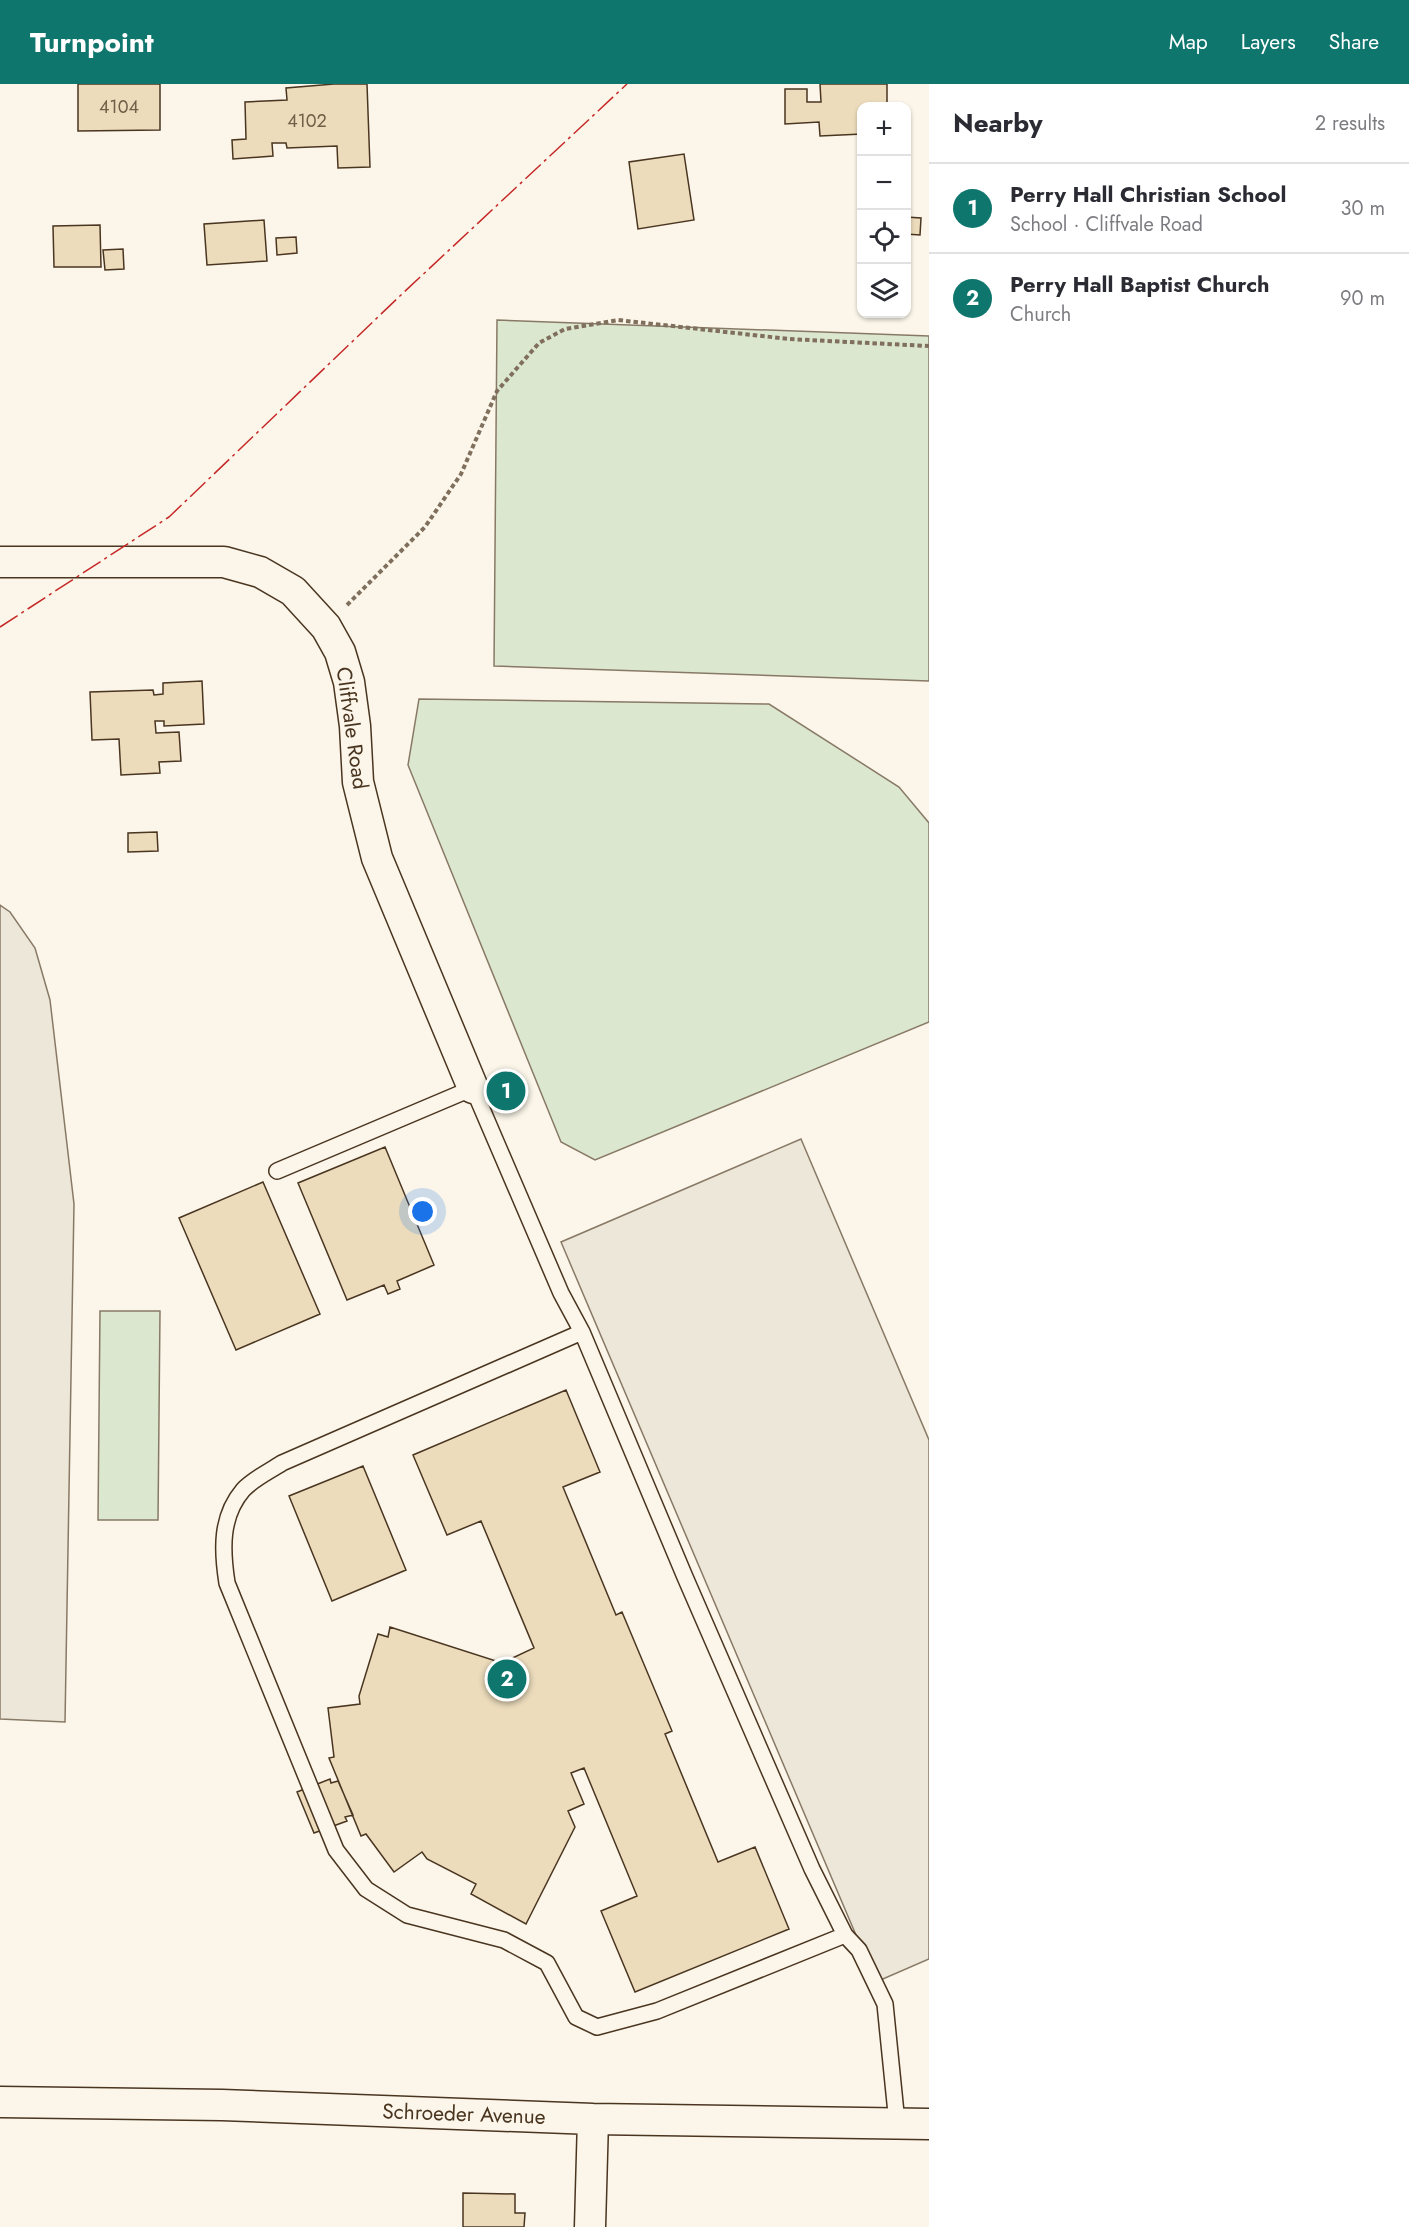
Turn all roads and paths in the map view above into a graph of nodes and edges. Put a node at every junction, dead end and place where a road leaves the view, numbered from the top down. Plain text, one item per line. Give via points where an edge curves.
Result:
1 (929, 346) edge
2 (0, 562) edge
3 (326, 627) junction
4 (473, 1088) junction
5 (277, 1171) dead end
6 (582, 1332) junction
7 (845, 1935) junction
8 (0, 2102) edge
9 (593, 2119) junction
10 (897, 2123) junction
11 (929, 2124) edge
12 (590, 2227) edge

1 - 3 path via 789,339 618,320 565,329 539,342 497,391 461,474 425,527
2 - 3 street, Cliffvale Road via 224,562 260,572 293,591
3 - 4 street, Cliffvale Road via 340,652 349,682 358,782 377,858
4 - 5 lane
4 - 6 lane via 561,1293
6 - 7 lane via 741,1709
6 - 7 lane via 282,1463 244,1490 226,1520 222,1553 227,1583 336,1850 366,1889 407,1916 504,1940 547,1963 576,2017 597,2027 657,2011
7 - 10 lane via 859,1950 885,2004
8 - 9 street, Schroeder Avenue via 222,2105
9 - 10 street, Schroeder Avenue
9 - 12 street
10 - 11 street, Schroeder Avenue

